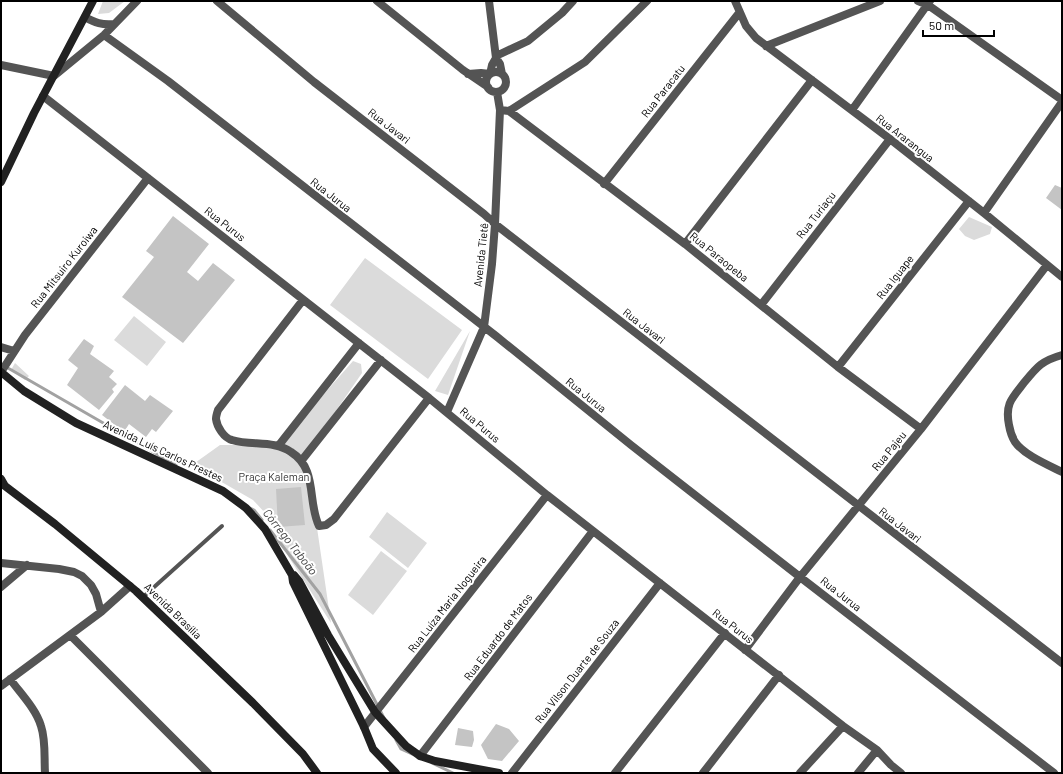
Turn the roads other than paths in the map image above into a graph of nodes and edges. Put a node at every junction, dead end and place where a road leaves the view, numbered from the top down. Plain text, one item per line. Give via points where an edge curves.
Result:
1 (93, 1) edge
2 (137, 1) edge
3 (217, 1) edge
4 (376, 1) edge
5 (488, 1) edge
6 (573, 1) edge
7 (647, 1) edge
8 (880, 1) edge
9 (918, 1) edge
10 (737, 2) edge
11 (929, 3) edge
12 (739, 13) junction
13 (85, 17) junction
14 (114, 24) junction
15 (104, 35) junction
16 (766, 46) junction
17 (496, 57) junction
18 (1, 65) edge
19 (468, 74) junction
20 (490, 74) junction
21 (502, 74) junction
22 (54, 76) junction
23 (812, 80) junction
24 (488, 87) junction
25 (497, 92) junction
26 (43, 96) junction
27 (1062, 101) edge
28 (500, 110) junction
29 (852, 110) junction
30 (509, 111) junction
31 (890, 139) junction
32 (148, 178) junction
33 (1, 182) edge
34 (604, 184) junction
35 (968, 201) junction
36 (984, 213) junction
37 (495, 224) junction
38 (685, 244) junction
39 (1047, 265) junction
40 (1062, 278) edge
41 (304, 300) junction
42 (761, 305) junction
43 (484, 327) junction
44 (359, 343) junction
45 (1, 347) edge
46 (14, 351) junction
47 (1062, 355) edge
48 (381, 360) junction
49 (838, 367) junction
50 (1, 372) edge
51 (430, 398) junction
52 (447, 412) junction
53 (921, 429) junction
54 (279, 446) junction
55 (302, 460) junction
56 (1062, 472) edge
57 (2, 484) edge
58 (547, 495) junction
59 (858, 506) junction
60 (222, 526) dead end
61 (593, 531) junction
62 (1, 563) edge
63 (28, 565) junction
64 (292, 575) junction
65 (800, 577) junction
66 (660, 583) junction
67 (130, 586) junction
68 (1, 587) edge
69 (142, 598) junction
70 (101, 612) junction
71 (725, 633) junction
72 (70, 635) junction
73 (746, 650) junction
74 (1062, 663) edge
75 (779, 676) junction
76 (10, 679) junction
77 (1, 686) edge
78 (375, 712) junction
79 (843, 726) junction
80 (364, 727) junction
81 (877, 750) junction
82 (420, 756) junction
83 (44, 773) edge
84 (208, 773) edge
85 (316, 773) edge
86 (396, 773) edge
87 (499, 773) edge
88 (512, 773) edge
89 (614, 773) edge
90 (704, 773) edge
91 (800, 773) edge
92 (858, 773) edge
93 (901, 773) edge
94 (1054, 773) edge

1 - 13 street
2 - 14 street
3 - 37 street, Rua Javari via 314,82
4 - 19 street
5 - 17 street
6 - 17 street via 528,41
7 - 30 street via 585,62
8 - 16 street
9 - 11 street
10 - 12 street, Rua Ararangua
11 - 27 street
11 - 29 street
12 - 16 street, Rua Ararangua via 746,26
12 - 34 street, Rua Paracatu
13 - 14 street via 96,23
13 - 22 street
14 - 15 street
15 - 22 street
15 - 43 street, Rua Jurua via 168,81
16 - 23 street, Rua Ararangua
17 - 20 street
17 - 21 street
18 - 22 street
19 - 20 street
19 - 24 street
20 - 21 street
20 - 24 street via 487,78
21 - 25 street via 506,83 503,89
22 - 26 street
23 - 29 street, Rua Ararangua
23 - 38 street
24 - 25 street
25 - 28 street, Avenida Tietê
26 - 32 street, Rua Purus
26 - 33 street
27 - 36 street
28 - 30 street
28 - 37 street, Avenida Tietê
29 - 31 street, Rua Ararangua
30 - 34 street, Rua Paraopeba
31 - 35 street, Rua Ararangua
31 - 42 street, Rua Turiaçu
32 - 41 street, Rua Purus
32 - 46 street, Rua Mitsuiro Kuroiwa
34 - 38 street, Rua Paraopeba
35 - 36 street, Rua Ararangua
35 - 49 street, Rua Iguape
36 - 39 street, Rua Ararangua
37 - 43 street, Avenida Tietê
37 - 59 street, Rua Javari
38 - 42 street, Rua Paraopeba
39 - 40 street, Rua Ararangua
39 - 53 street, Rua Pajeu
41 - 44 street, Rua Purus
41 - 54 street via 218,410 216,419 220,431 231,440
42 - 49 street, Rua Paraopeba
43 - 52 street, Avenida Tietê
43 - 65 street, Rua Jurua
44 - 48 street, Rua Purus
44 - 54 street
45 - 46 street
46 - 50 street, Rua Mitsuiro Kuroiwa
47 - 56 street via 1045,361 1036,369 1012,397 1007,416 1016,443 1029,454
48 - 51 street, Rua Purus
48 - 55 street
49 - 53 street, Rua Paraopeba
50 - 64 street, Avenida Luís Carlos Prestes via 24,391 76,423 229,495 246,508 265,529
51 - 52 street, Rua Purus
51 - 55 street via 334,519 326,525 320,526 314,516 309,478
52 - 58 street, Rua Purus
53 - 59 street, Rua Pajeu
54 - 55 street
57 - 67 street, Avenida Brasília
58 - 61 street, Rua Purus
58 - 78 street, Rua Luíza Maria Nogueira
59 - 65 street, Rua Pajeu
59 - 74 street, Rua Javari
60 - 69 lane
61 - 66 street, Rua Purus
61 - 82 street, Rua Eduardo de Matos
62 - 63 street
63 - 68 street
63 - 70 street via 74,572 82,576 96,594
64 - 78 street, Avenida Luís Carlos Prestes via 299,580 328,635
64 - 80 street, Avenida Luís Carlos Prestes via 293,582
65 - 73 street, Rua Pajeu
65 - 94 street, Rua Jurua
66 - 71 street, Rua Purus
66 - 88 street, Rua Vilson Duarte de Souza
67 - 69 street, Avenida Brasília
67 - 70 street
69 - 85 street, Avenida Brasília via 253,703 303,754
70 - 72 street
71 - 73 street, Rua Purus
71 - 89 street
72 - 76 street
72 - 84 street
73 - 75 street, Rua Purus
75 - 79 street, Rua Purus
75 - 90 street
76 - 77 street
76 - 83 street via 42,727
78 - 80 street, Rua Luíza Maria Nogueira
78 - 82 street, Avenida Luís Carlos Prestes via 406,746
79 - 81 street, Rua Purus
79 - 91 street
80 - 86 street, Avenida Luís Carlos Prestes via 373,749
81 - 92 street
81 - 93 street, Rua Purus
82 - 87 street, Avenida Luís Carlos Prestes

